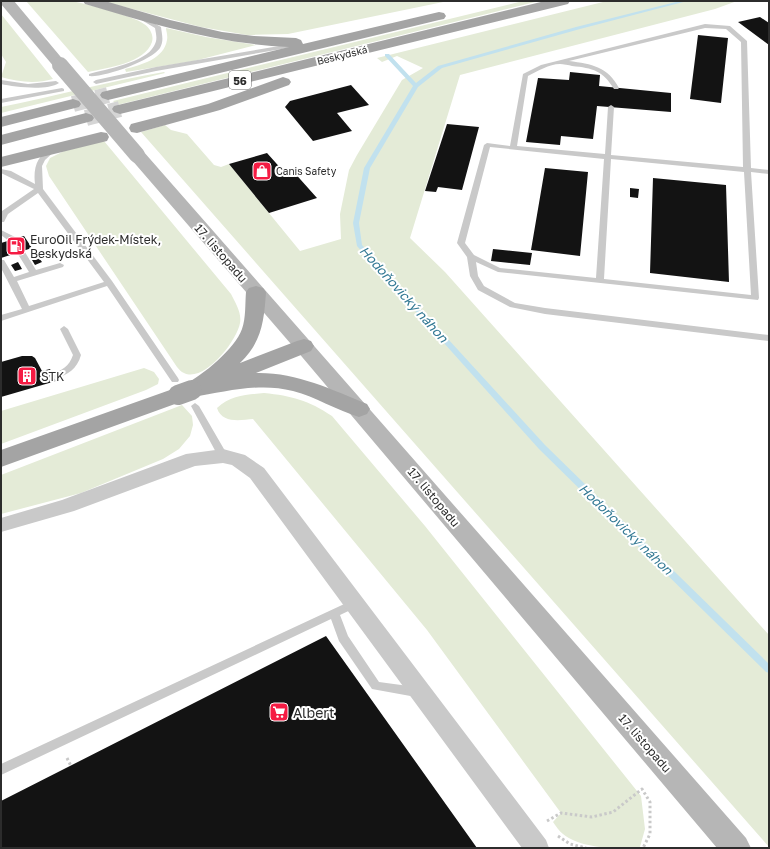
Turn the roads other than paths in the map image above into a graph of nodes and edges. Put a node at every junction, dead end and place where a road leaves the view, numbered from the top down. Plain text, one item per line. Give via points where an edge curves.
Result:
1 (6, 1) edge
2 (90, 1) edge
3 (562, 1) edge
4 (455, 12) dead end
5 (133, 14) junction
6 (306, 44) junction
7 (325, 44) junction
8 (360, 51) junction
9 (558, 62) junction
10 (90, 75) dead end
11 (1, 82) edge
12 (96, 82) dead end
13 (56, 83) dead end
14 (616, 88) dead end
15 (62, 90) dead end
16 (108, 95) tunnel mouth
17 (1, 101) edge
18 (73, 104) tunnel mouth
19 (611, 107) dead end
20 (120, 109) tunnel mouth
21 (86, 118) tunnel mouth
22 (1, 122) edge
23 (137, 128) dead end
24 (101, 137) tunnel mouth
25 (1, 140) edge
26 (513, 148) junction
27 (53, 150) junction
28 (607, 156) junction
29 (1, 162) edge
30 (747, 170) junction
31 (1, 171) edge
32 (769, 172) edge
33 (39, 189) junction
34 (3, 214) edge
35 (1, 220) edge
36 (1, 232) edge
37 (12, 239) dead end
38 (20, 251) dead end
39 (471, 257) junction
40 (1, 262) edge
41 (60, 265) dead end
42 (34, 273) junction
43 (12, 280) junction
44 (600, 281) junction
45 (109, 283) junction
46 (256, 292) junction
47 (26, 309) junction
48 (1, 318) edge
49 (64, 329) dead end
50 (769, 338) edge
51 (304, 346) junction
52 (54, 376) dead end
53 (185, 393) junction
54 (359, 409) junction
55 (223, 456) junction
56 (1, 459) edge
57 (1, 525) edge
58 (355, 603) junction
59 (334, 614) junction
60 (422, 693) junction
61 (1, 770) edge
62 (727, 845) edge
63 (537, 848) edge

1 - 46 main road, 17. listopadu, bridge
2 - 5 main road
3 - 8 main road, Beskydská / 56
4 - 7 main road, Beskydská / 56
5 - 6 main road via 212,34
5 - 10 lane via 158,27 160,40 154,52 138,62
6 - 7 main road
6 - 12 lane
7 - 16 main road, Beskydská / 56
8 - 20 main road, Beskydská / 56
8 - 23 main road via 238,99
9 - 14 lane via 586,65 604,72 613,80
9 - 26 lane via 525,75
9 - 30 lane via 705,26 728,27 744,41
11 - 13 lane via 36,86
15 - 17 lane
18 - 22 main road
19 - 28 lane
21 - 25 main road
24 - 27 main road
26 - 28 lane
26 - 39 lane via 487,145 461,243
27 - 29 main road
27 - 33 lane via 45,154 38,163
28 - 30 lane
28 - 44 lane
30 - 32 lane
30 - 44 lane via 755,298
31 - 33 lane
33 - 34 lane
33 - 45 lane
34 - 35 lane
36 - 37 lane
38 - 42 lane
39 - 44 lane via 498,270
39 - 50 lane via 474,276 481,288 513,305
40 - 43 lane
41 - 42 lane
42 - 43 lane
43 - 47 lane
45 - 47 lane
45 - 53 lane
46 - 51 main road, 17. listopadu
46 - 53 main road via 252,330 244,346 232,360
47 - 48 lane
49 - 52 lane via 77,355 75,364 67,372
51 - 53 main road
51 - 54 main road, 17. listopadu
53 - 54 main road via 256,380 270,380 295,385
53 - 55 lane
53 - 56 main road
54 - 62 main road, 17. listopadu
55 - 57 street via 193,459 67,506
55 - 58 street via 238,460 257,473
58 - 59 lane
58 - 60 street
59 - 60 lane via 344,638 376,686
59 - 61 lane
60 - 63 street

